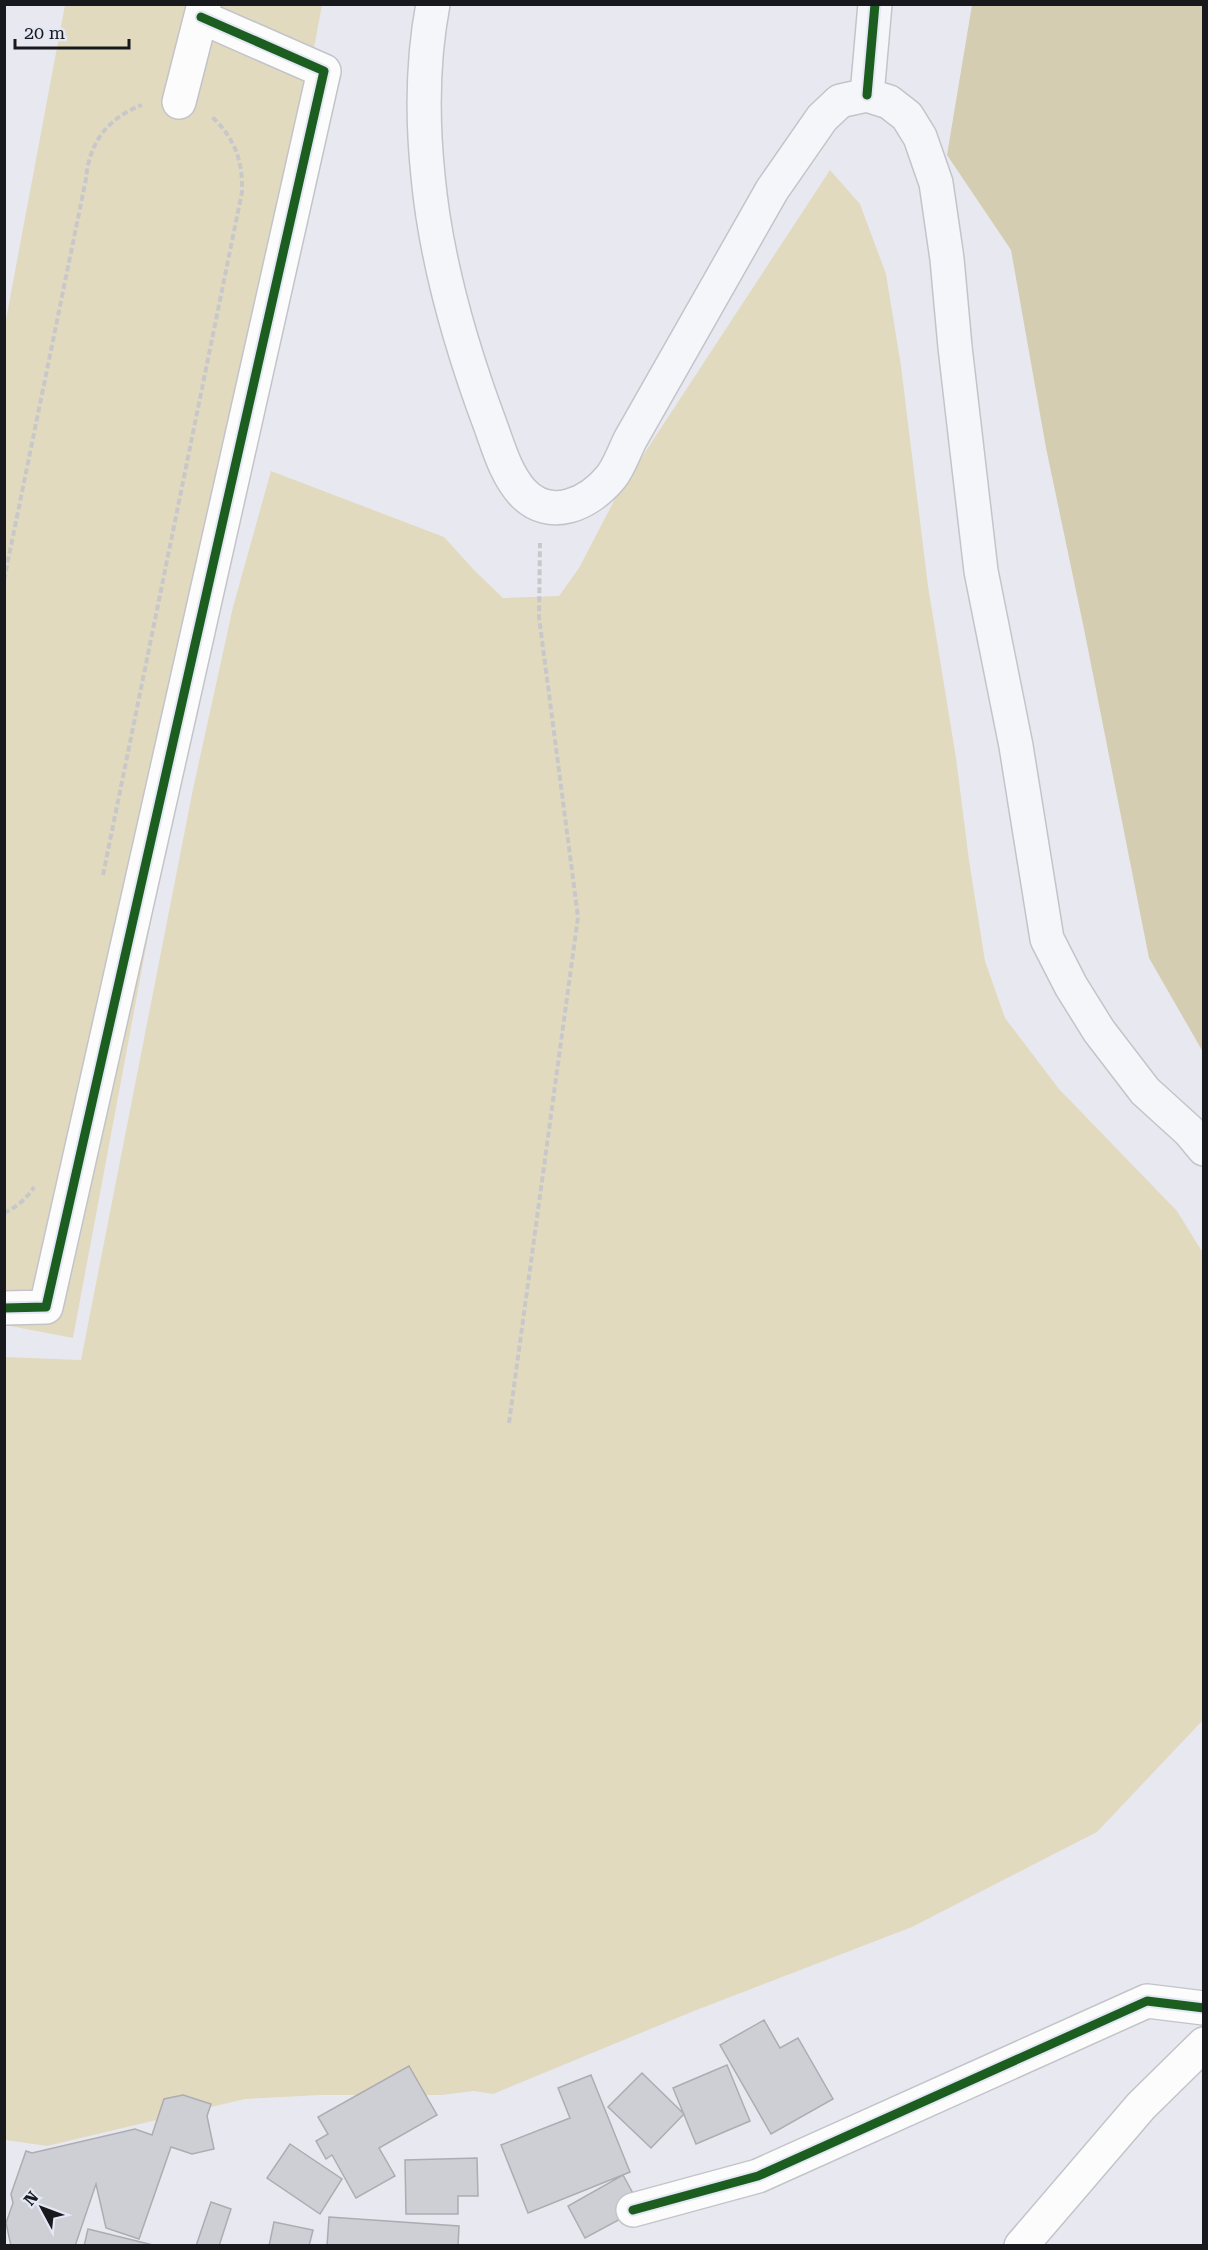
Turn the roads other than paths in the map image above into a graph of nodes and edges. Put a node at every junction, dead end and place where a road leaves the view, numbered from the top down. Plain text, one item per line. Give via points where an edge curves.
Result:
1 (433, 4) edge
2 (874, 4) edge
3 (202, 11) edge
4 (867, 95) junction
5 (179, 102) road end
6 (1203, 1149) edge
7 (4, 1308) edge
8 (1203, 2008) edge
9 (1203, 2044) edge
10 (633, 2210) dead end
11 (1021, 2246) edge

1 - 4 main road via 423,78 428,177 436,232 475,383 507,469 523,493 541,505 563,509 590,498 613,476 772,190 822,118 840,101
2 - 4 main road
3 - 5 street
3 - 7 street via 324,71 46,1306
4 - 6 main road via 889,102 907,116 920,137 936,183 981,571 1016,747 1047,939 1071,987 1105,1040 1144,1091 1189,1131
8 - 10 street via 1147,2001 758,2176
9 - 11 street via 1141,2106

